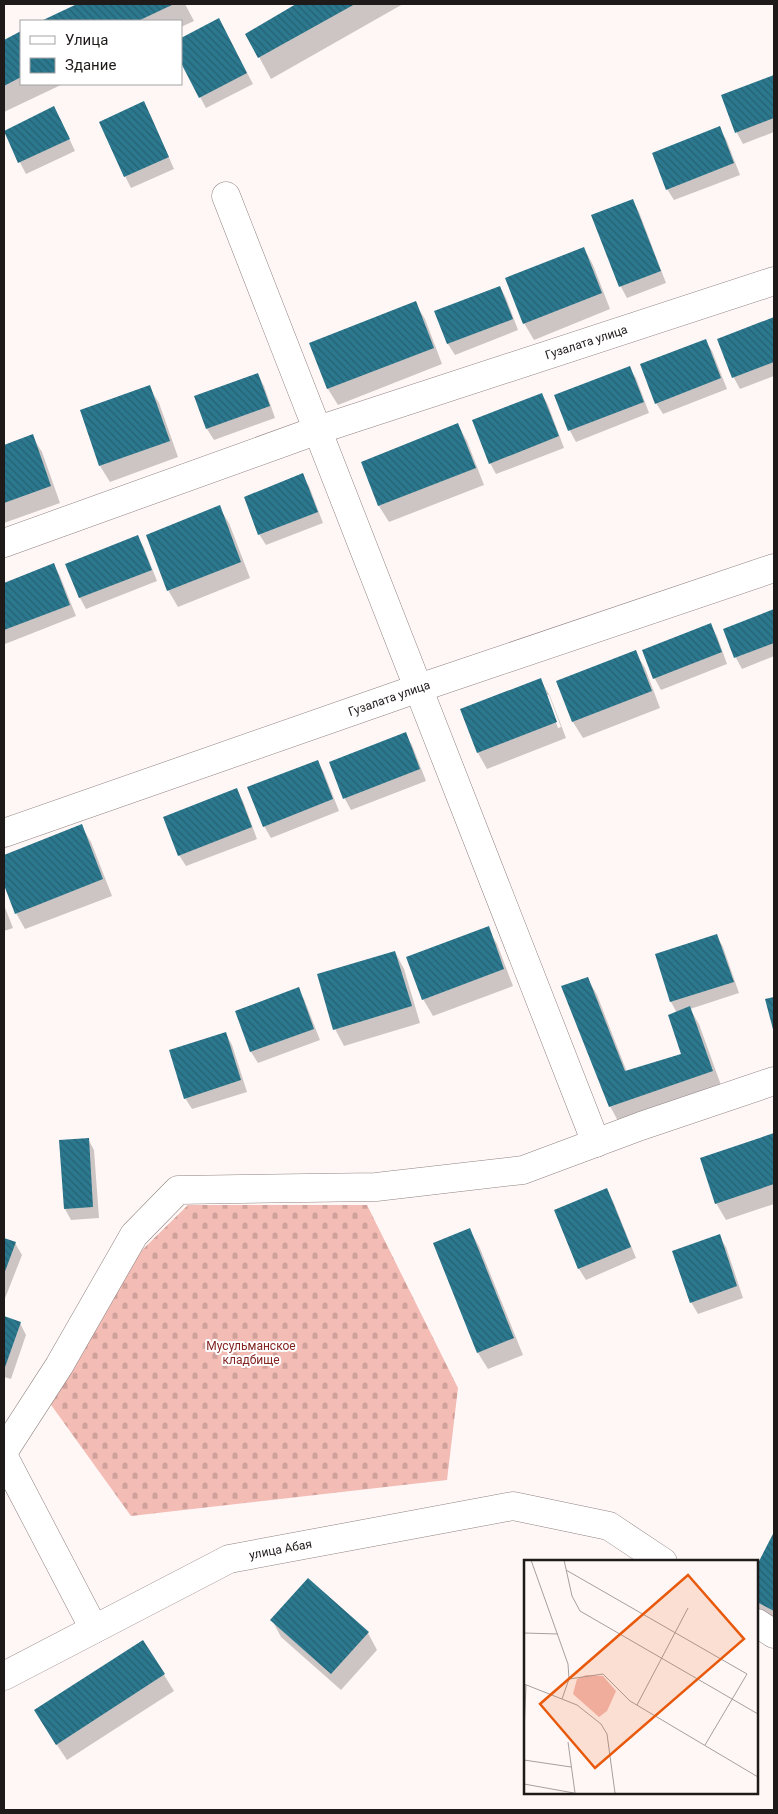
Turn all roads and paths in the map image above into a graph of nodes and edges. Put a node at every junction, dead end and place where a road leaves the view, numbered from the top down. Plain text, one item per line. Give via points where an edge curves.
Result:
1 (226, 196) dead end
2 (774, 281) edge
3 (318, 430) junction
4 (4, 543) edge
5 (774, 568) edge
6 (419, 688) junction
7 (4, 833) edge
8 (774, 1081) edge
9 (596, 1143) junction
10 (4, 1451) edge
11 (4, 1457) edge
12 (660, 1560) edge
13 (758, 1624) edge
14 (94, 1629) junction
15 (774, 1634) edge
16 (4, 1676) edge

1 - 3 street
2 - 3 street, Гузалата улица
3 - 4 street, Гузалата улица
3 - 6 street
5 - 6 street, Гузалата улица
6 - 7 street, Гузалата улица
6 - 9 street
8 - 9 street
9 - 10 street via 523,1170 386,1186 178,1190 134,1235 59,1366
11 - 14 street
12 - 14 street, улица Абая via 609,1526 513,1506 230,1559
13 - 15 street
14 - 16 street, улица Абая

